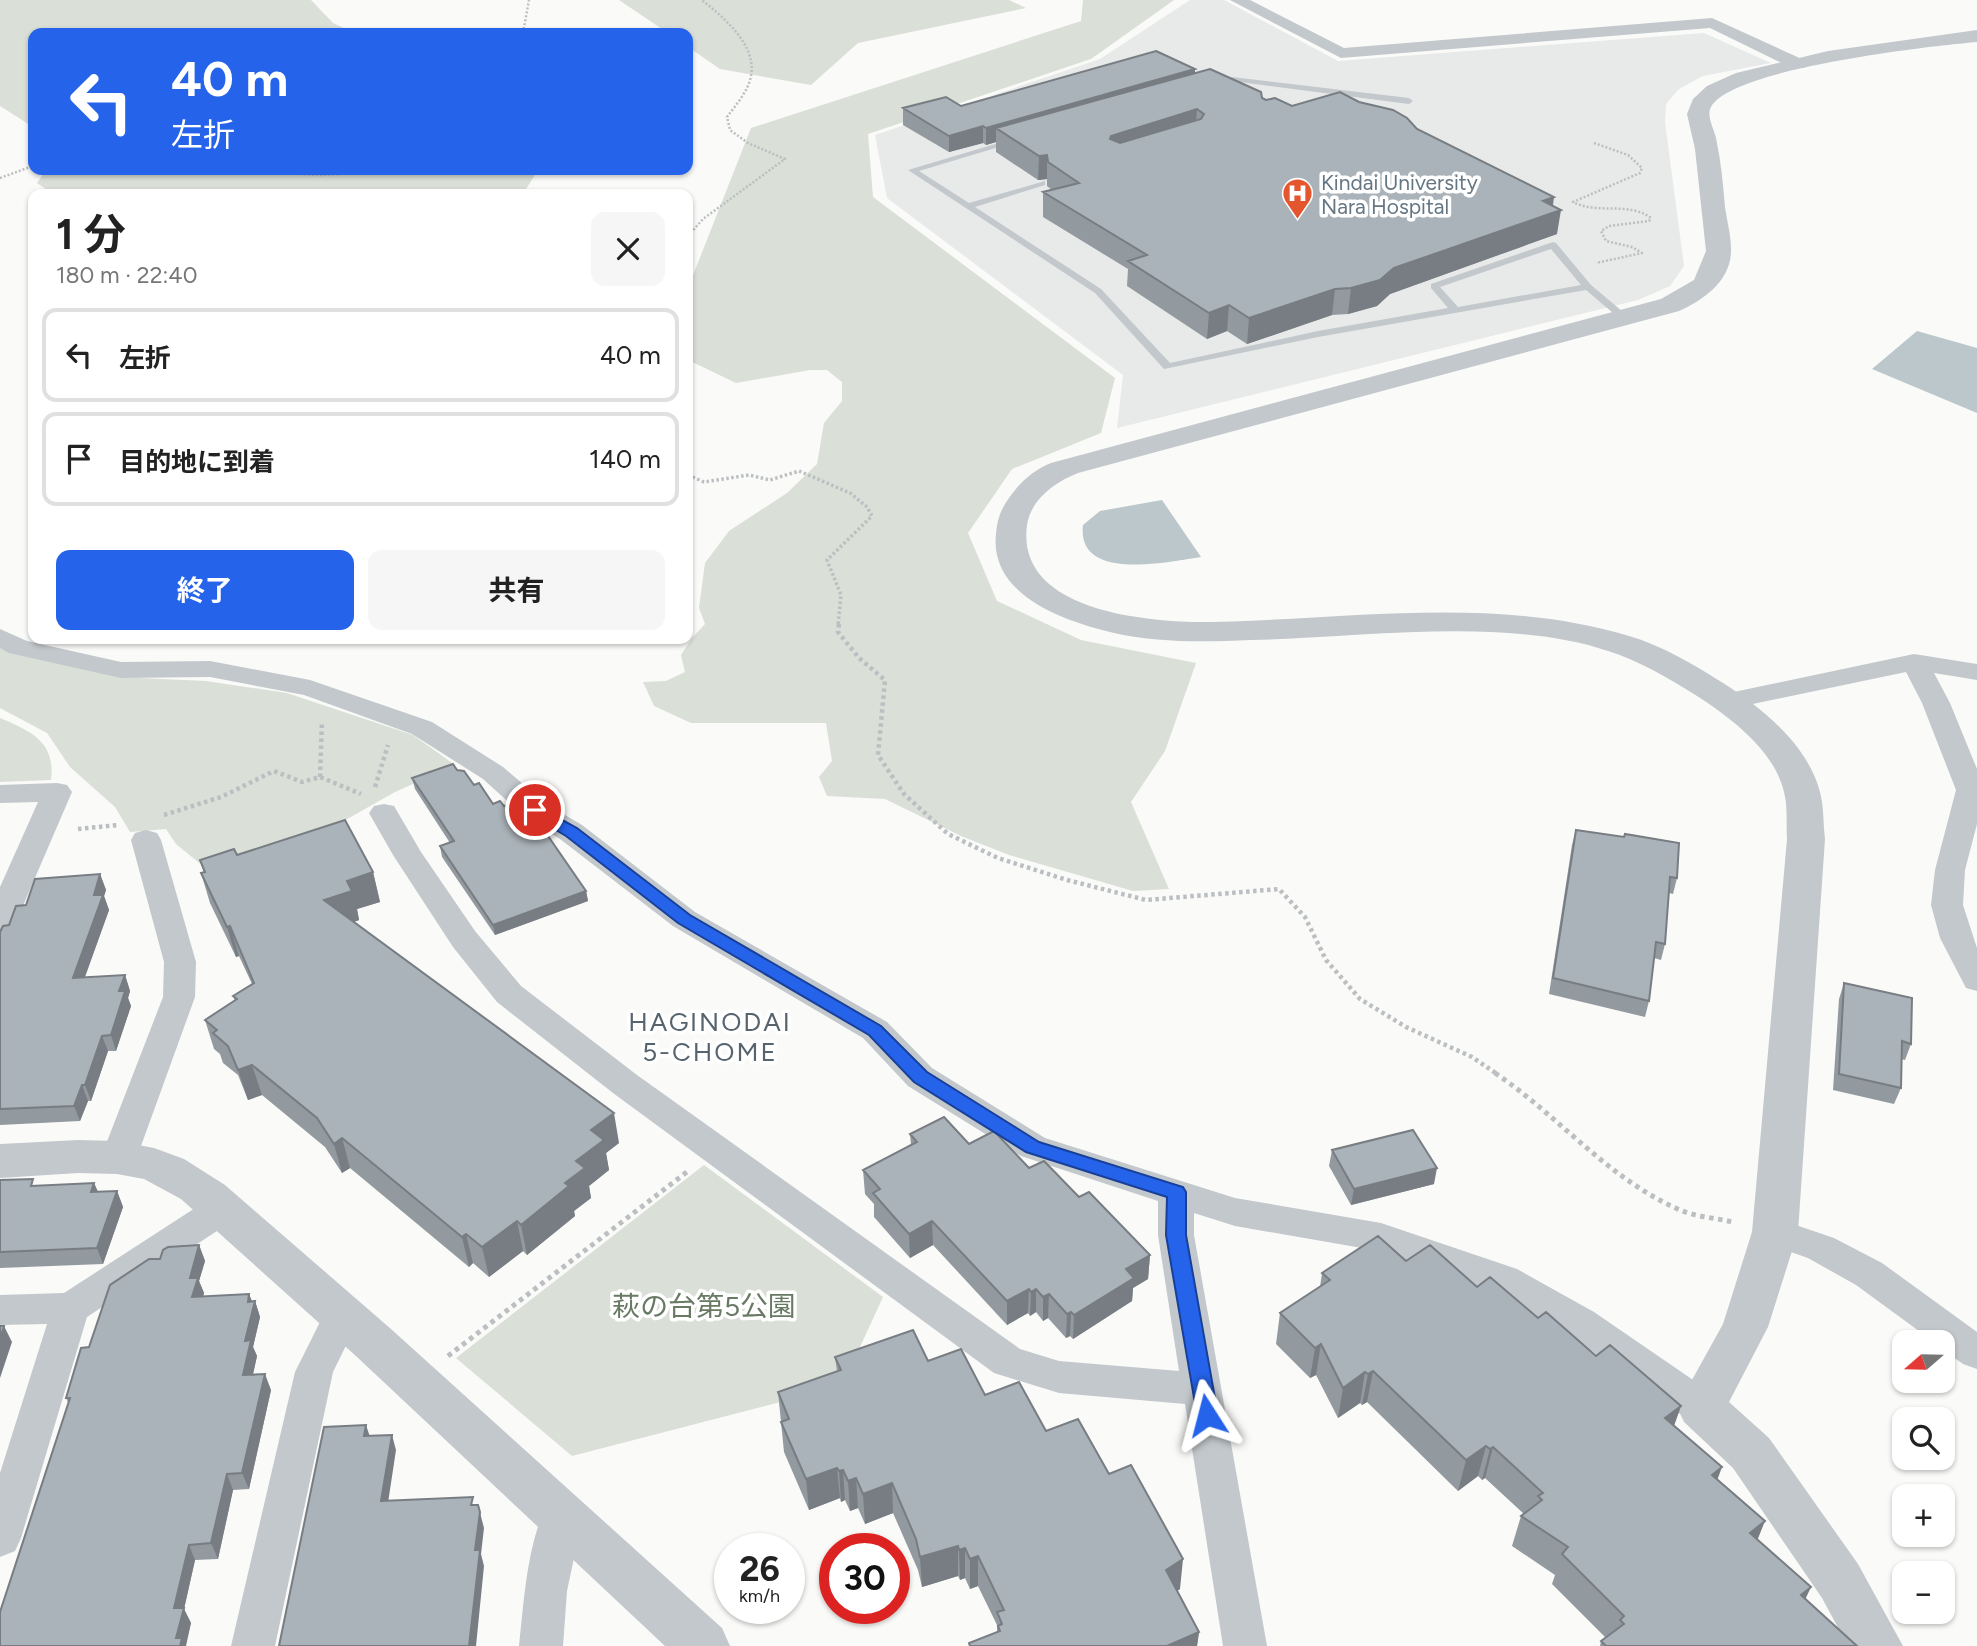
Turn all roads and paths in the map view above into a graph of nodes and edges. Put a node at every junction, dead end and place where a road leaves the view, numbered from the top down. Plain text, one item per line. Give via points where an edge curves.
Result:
1 (529, 0) edge
2 (702, 0) edge
3 (1238, 0) edge
4 (524, 28) edge
5 (1977, 36) edge
6 (1798, 64) junction
7 (1206, 86) edge
8 (1350, 93) junction
9 (1326, 100) edge
10 (1409, 101) dead end
11 (1032, 136) edge
12 (1594, 143) dead end
13 (28, 168) edge
14 (0, 178) edge
15 (1042, 183) edge
16 (968, 206) junction
17 (693, 230) edge
18 (1570, 266) junction
19 (1588, 287) junction
20 (1455, 310) junction
21 (1624, 317) junction
22 (693, 477) edge
23 (0, 637) edge
24 (1914, 662) junction
25 (1977, 672) edge
26 (1728, 701) junction
27 (353, 702) junction
28 (398, 718) junction
29 (320, 777) junction
30 (0, 794) edge
31 (374, 800) junction
32 (142, 827) junction
33 (41, 830) junction
34 (0, 922) edge
35 (1977, 980) edge
36 (716, 1149) junction
37 (119, 1157) junction
38 (0, 1161) edge
39 (1176, 1192) junction
40 (222, 1209) junction
41 (1775, 1232) junction
42 (71, 1308) junction
43 (0, 1310) edge
44 (341, 1317) junction
45 (1977, 1353) edge
46 (415, 1381) junction
47 (1203, 1389) junction
48 (1701, 1407) junction
49 (562, 1516) junction
50 (0, 1538) edge
51 (253, 1646) edge
52 (541, 1646) edge
53 (703, 1646) edge
54 (1245, 1646) edge
55 (1876, 1646) edge

1 - 4 path
2 - 17 path via 739,37 749,56 751,79 727,117 730,130 785,159
3 - 6 street via 1341,53 1712,23
5 - 6 street via 1922,41
6 - 21 street via 1740,78 1702,100 1698,113 1719,251 1715,270 1709,282 1687,298
7 - 8 lane via 1232,79
8 - 9 lane
8 - 10 lane
11 - 16 lane via 912,170
12 - 18 path via 1640,162 1643,168 1573,202 1585,208 1641,211 1651,218 1638,224 1608,226 1601,232 1606,241 1642,253 1612,262
13 - 14 path
15 - 16 lane
16 - 20 lane via 1098,290 1168,367
18 - 19 lane
18 - 20 lane via 1553,245 1434,286
19 - 20 lane
19 - 21 lane
21 - 26 street via 1255,414 1051,474 1024,497 1013,516 1010,557 1025,581 1055,602 1114,623 1197,632 1516,624 1613,642 1662,661
22 - 41 path via 704,482 749,475 770,480 799,471 867,505 872,516 827,560 841,594 838,632 885,680 878,755 904,794 948,834 998,858 1146,900 1279,889 1305,917 1325,960 1360,999 1406,1027 1472,1057 1532,1098 1620,1177 1682,1211
23 - 27 street via 18,648 121,670 209,669 310,688
24 - 25 street
24 - 26 street
24 - 35 street via 1936,703 1970,790 1950,870 1947,905 1956,938
26 - 41 street via 1760,729 1801,786 1806,839
27 - 28 street
27 - 29 path via 340,717 322,718
28 - 31 path
28 - 39 street via 493,773 535,810 684,919 875,1030 920,1077 1033,1147
29 - 31 path
29 - 32 path via 302,782 274,771
30 - 33 street via 57,792
31 - 36 street via 464,939 509,994
32 - 33 path
32 - 37 street via 180,962 178,997
33 - 34 street
36 - 46 path
36 - 47 street via 1008,1362 1059,1377
37 - 38 street
37 - 40 street via 154,1164 178,1175
39 - 47 street via 1176,1235
39 - 48 street via 1235,1212 1381,1237 1504,1280 1581,1323
40 - 42 street
40 - 44 street
41 - 45 street via 1821,1248 1869,1275
41 - 48 street via 1745,1327
42 - 43 street
42 - 50 street
44 - 46 street
44 - 51 street via 314,1372
46 - 49 street
47 - 54 street
48 - 55 street via 1751,1452 1840,1581
49 - 52 street via 546,1591
49 - 53 street

